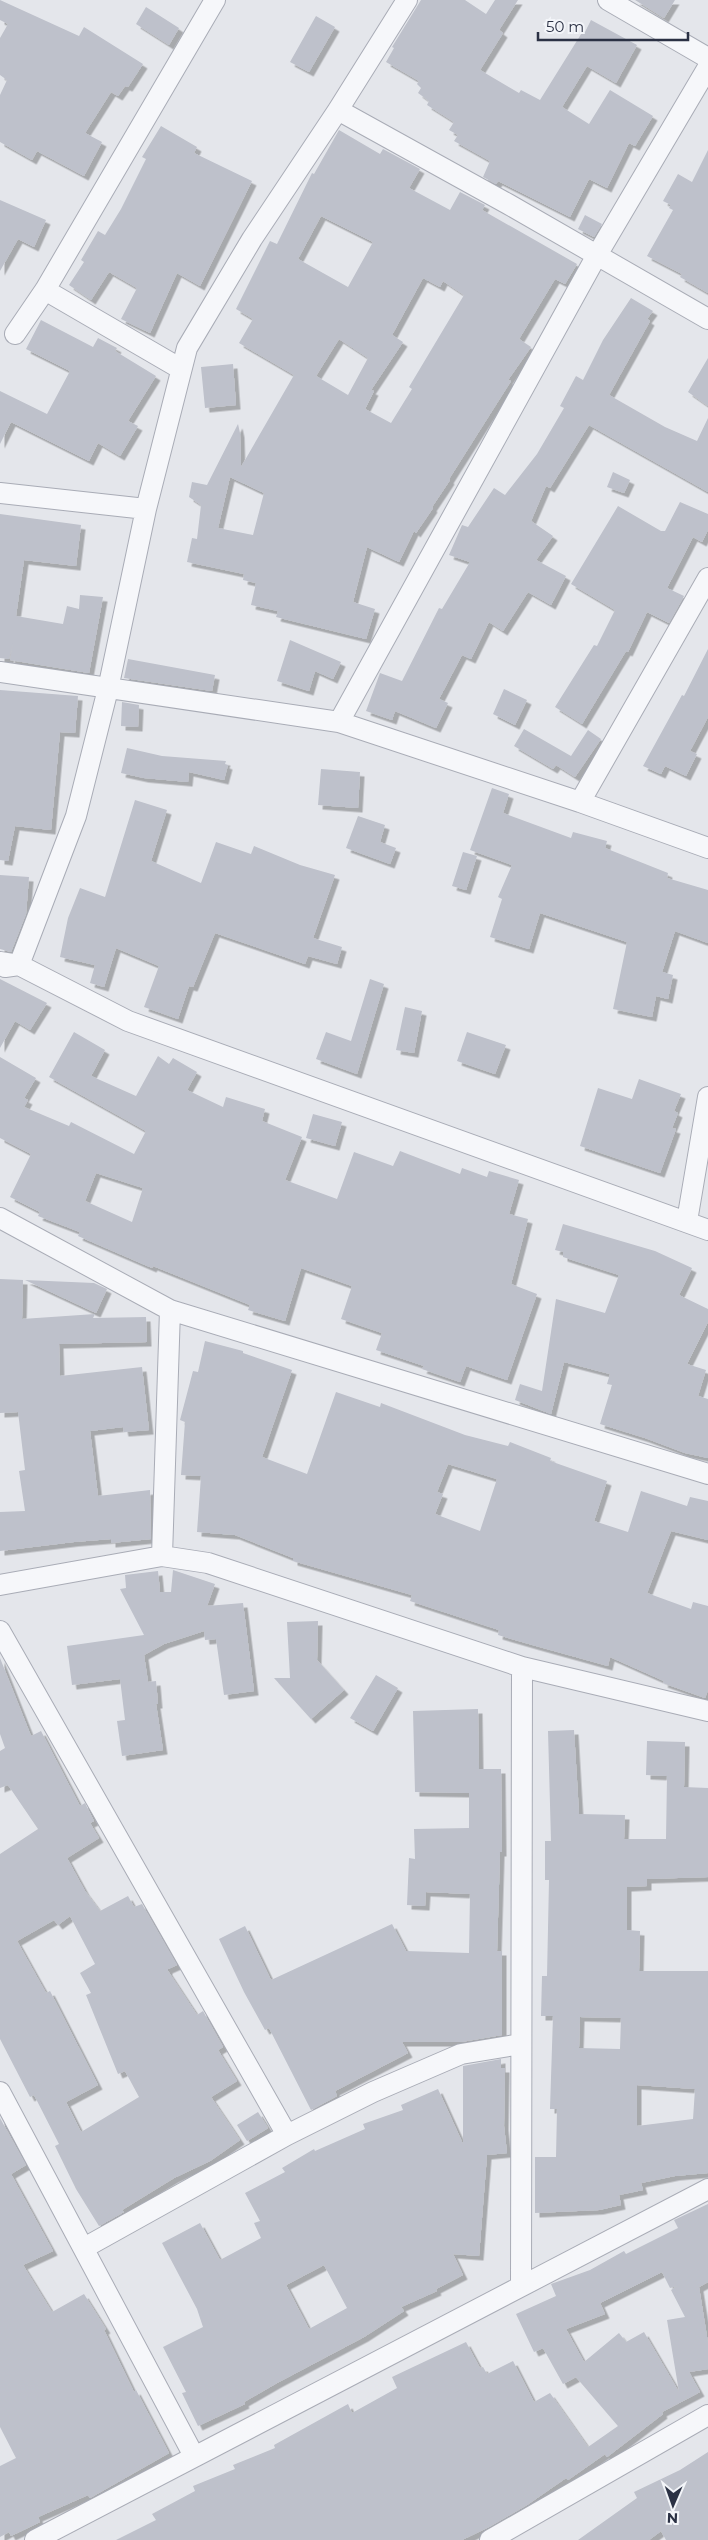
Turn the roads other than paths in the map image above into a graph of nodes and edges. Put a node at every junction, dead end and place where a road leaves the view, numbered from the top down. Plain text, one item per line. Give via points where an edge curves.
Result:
1 (215, 0) edge
2 (407, 0) edge
3 (608, 0) edge
4 (708, 58) edge
5 (708, 67) edge
6 (338, 110) junction
7 (597, 255) junction
8 (45, 290) junction
9 (708, 319) edge
10 (15, 334) dead end
11 (181, 369) junction
12 (0, 493) edge
13 (146, 509) junction
14 (708, 578) edge
15 (0, 672) edge
16 (108, 690) junction
17 (339, 722) junction
18 (580, 802) junction
19 (708, 848) edge
20 (6, 965) edge
21 (708, 1097) edge
22 (0, 1218) edge
23 (687, 1221) junction
24 (708, 1230) edge
25 (170, 1310) junction
26 (708, 1474) edge
27 (162, 1556) junction
28 (0, 1586) edge
29 (0, 1631) edge
30 (522, 1666) junction
31 (708, 1711) edge
32 (521, 2044) junction
33 (0, 2092) edge
34 (287, 2134) junction
35 (708, 2189) edge
36 (84, 2248) junction
37 (521, 2285) junction
38 (708, 2415) edge
39 (194, 2456) junction
40 (35, 2540) edge
41 (490, 2540) edge

1 - 8 street
2 - 6 street
3 - 4 street
5 - 7 street
6 - 7 street
6 - 11 street via 252,238 187,348
7 - 9 street
7 - 17 street
8 - 10 street
8 - 11 street
11 - 13 street
12 - 13 street
13 - 16 street
14 - 18 street
15 - 16 street
16 - 17 street
16 - 20 street via 76,816
17 - 18 street
18 - 19 street
20 - 23 street via 128,1021
21 - 23 street
22 - 25 street
23 - 24 street
25 - 26 street
25 - 27 street
27 - 28 street
27 - 30 street via 208,1563
29 - 34 street
30 - 31 street
30 - 32 street
32 - 34 street via 461,2054 372,2092
32 - 37 street
33 - 36 street
34 - 36 street
35 - 37 street
36 - 39 street
37 - 39 street
38 - 41 street
39 - 40 street

